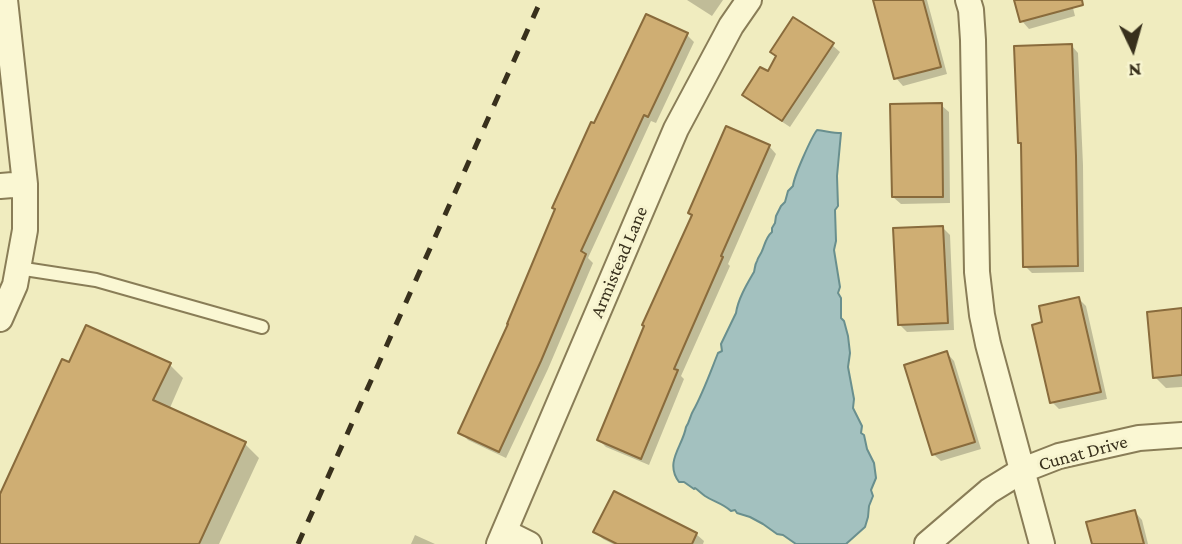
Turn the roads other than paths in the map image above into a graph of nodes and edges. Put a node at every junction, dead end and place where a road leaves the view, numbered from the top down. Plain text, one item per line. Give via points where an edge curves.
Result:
1 (5, 0) edge
2 (749, 0) edge
3 (968, 0) edge
4 (7, 98) edge
5 (25, 184) junction
6 (0, 186) edge
7 (18, 268) junction
8 (0, 319) edge
9 (262, 327) dead end
10 (1182, 435) edge
11 (1023, 470) junction
12 (502, 538) edge
13 (529, 544) edge
14 (927, 544) edge
15 (1042, 544) edge

1 - 4 street
2 - 12 street, Armistead Lane via 676,130
3 - 11 street via 982,315
4 - 5 street
5 - 6 street
5 - 7 street via 25,230
7 - 8 street
7 - 9 lane via 96,281
10 - 11 street, Cunat Drive via 1139,438 1059,456
11 - 14 street, Cunat Drive via 989,491
11 - 15 street
12 - 13 street

